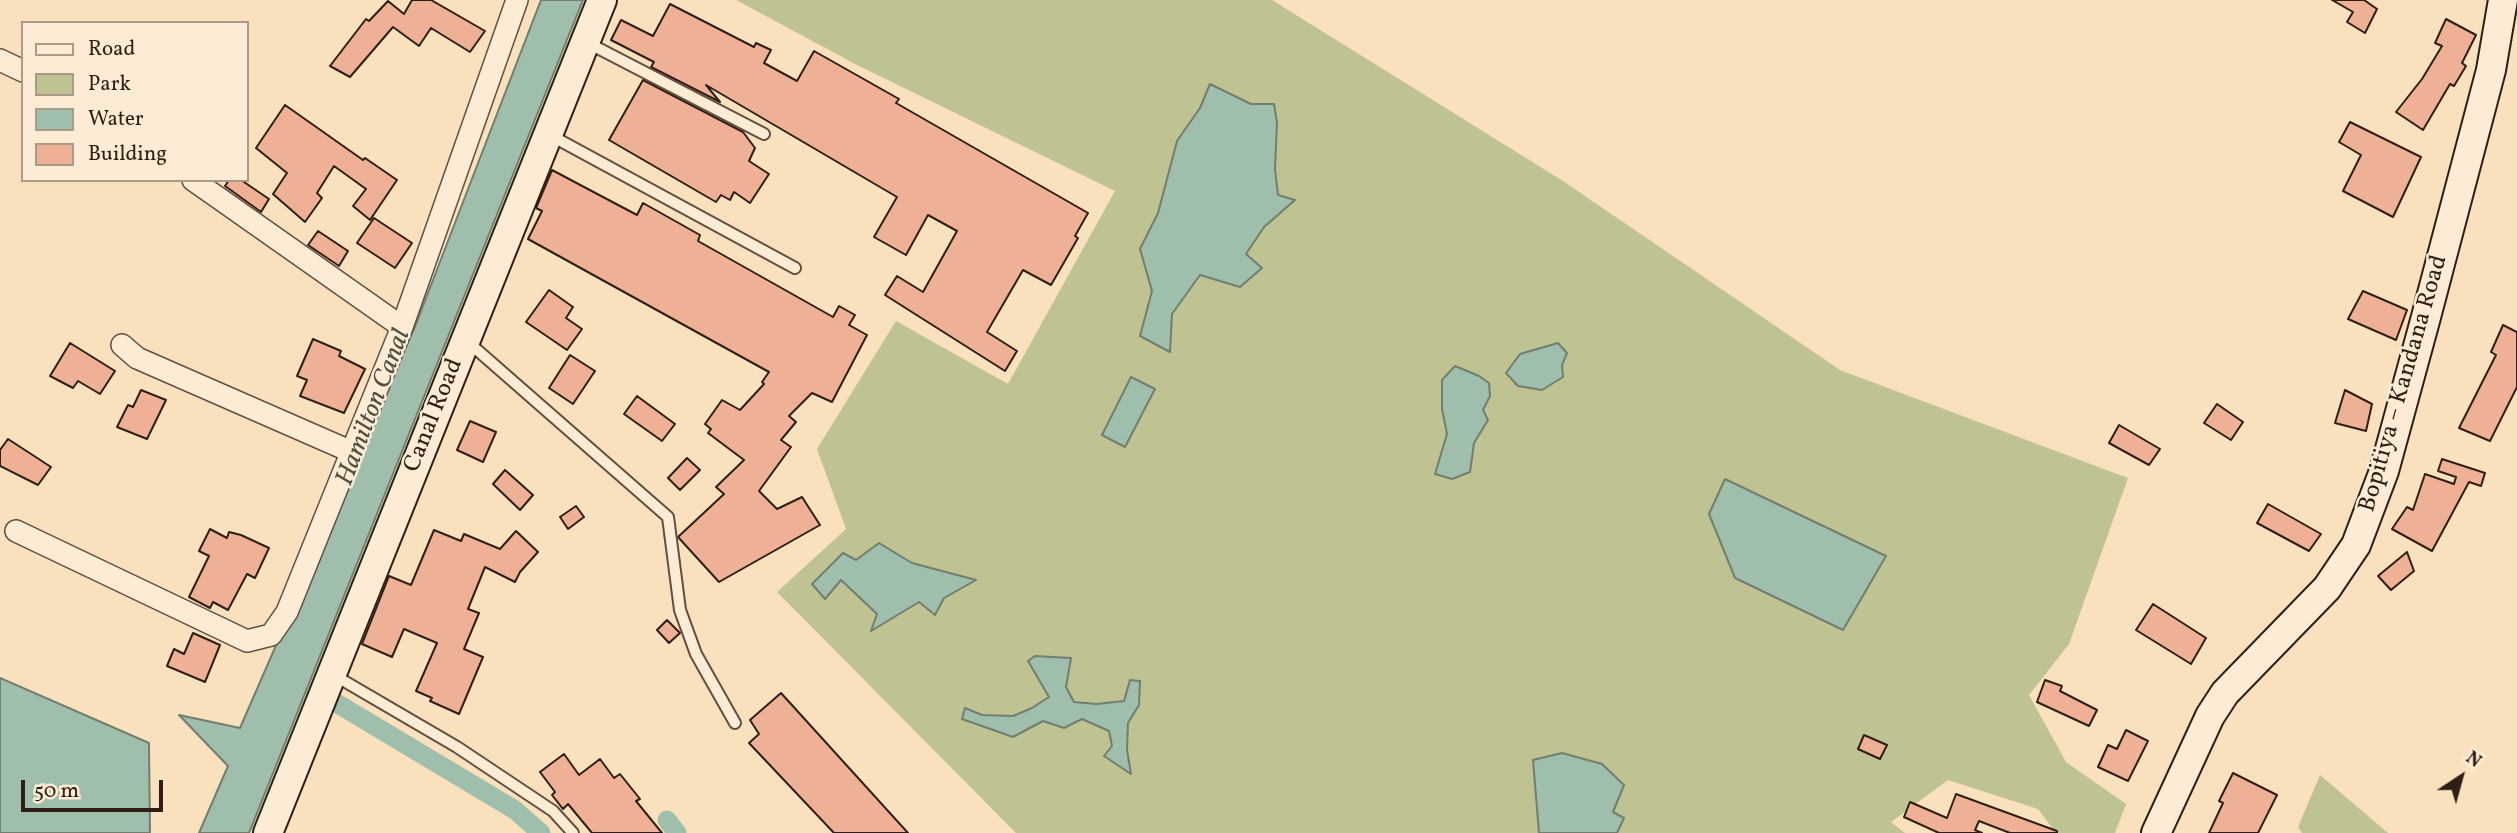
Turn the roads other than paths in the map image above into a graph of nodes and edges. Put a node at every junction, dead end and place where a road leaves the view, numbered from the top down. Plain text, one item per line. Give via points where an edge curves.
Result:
1 (517, 0) edge
2 (602, 0) edge
3 (2503, 0) edge
4 (585, 41) junction
5 (0, 60) edge
6 (21, 70) edge
7 (548, 134) junction
8 (764, 134) dead end
9 (196, 182) edge
10 (795, 268) dead end
11 (402, 327) junction
12 (466, 340) junction
13 (122, 345) dead end
14 (352, 452) junction
15 (16, 531) dead end
16 (332, 674) junction
17 (735, 723) dead end
18 (268, 833) edge
19 (573, 833) edge
20 (2155, 833) edge

1 - 11 street
2 - 4 main road, Canal Road
3 - 20 main road, Bopitiya – Kandana Road via 2491,69 2384,471 2356,545 2327,589 2225,693
4 - 7 main road, Canal Road
4 - 8 lane
5 - 6 street
7 - 10 lane
7 - 12 main road, Canal Road
9 - 11 street
11 - 14 street
12 - 16 main road, Canal Road
12 - 17 lane via 668,517 680,610 696,654
13 - 14 street via 137,358
14 - 15 street via 288,612 271,635 247,642
16 - 18 main road, Canal Road
16 - 19 lane via 468,754 554,811

